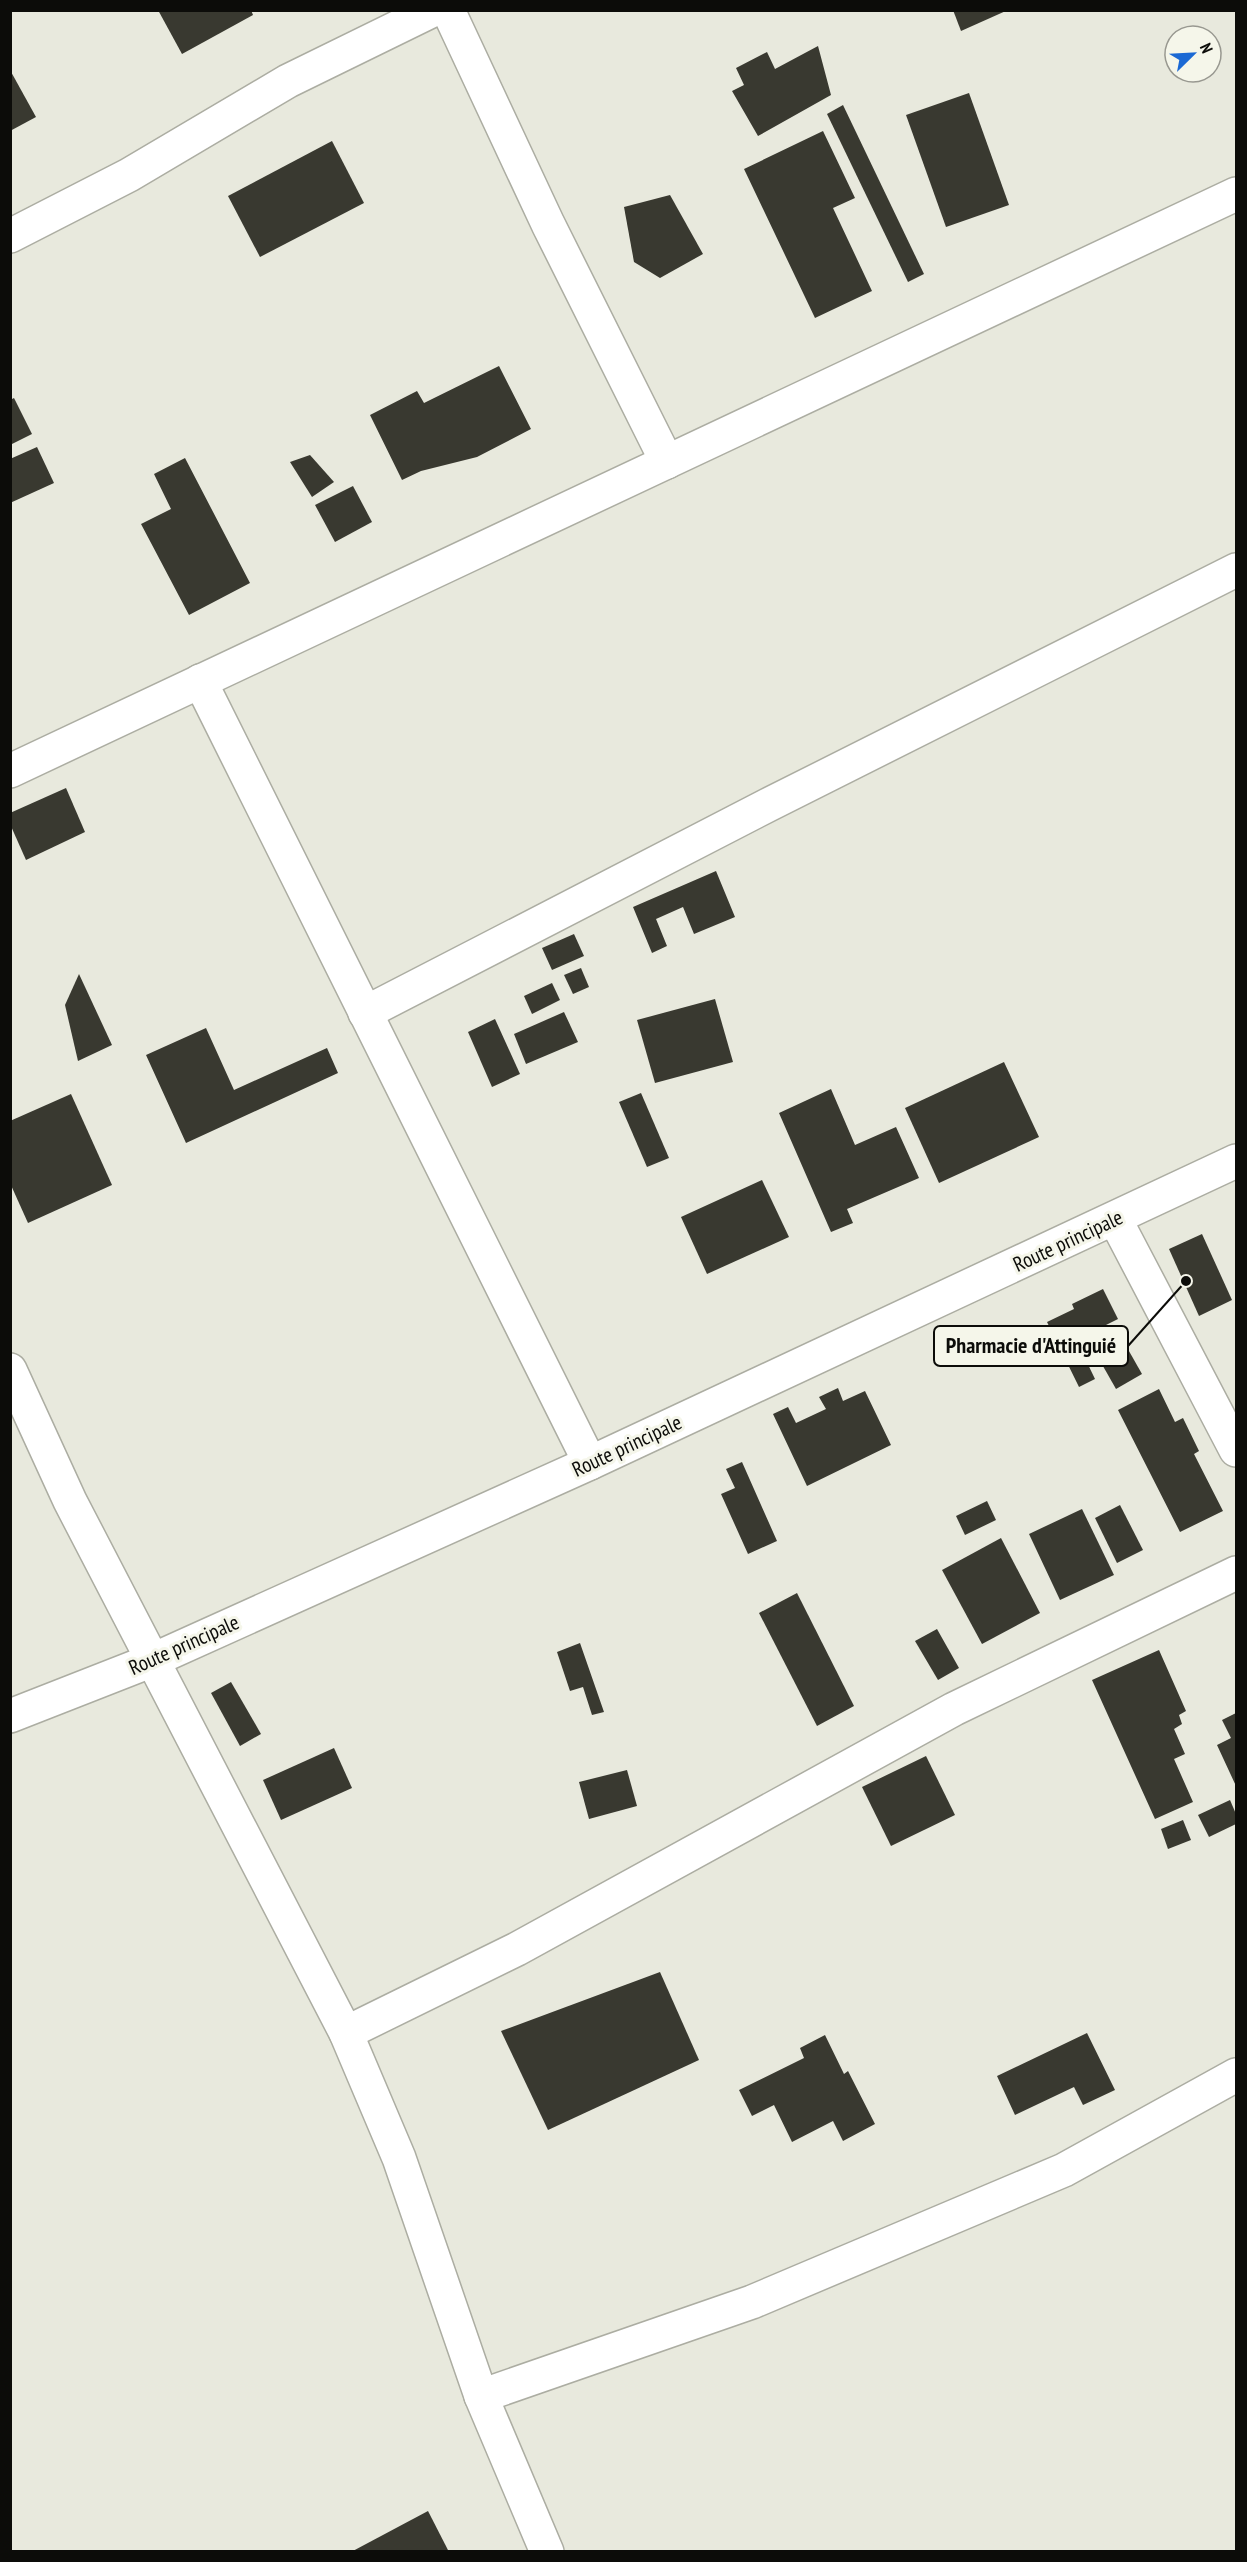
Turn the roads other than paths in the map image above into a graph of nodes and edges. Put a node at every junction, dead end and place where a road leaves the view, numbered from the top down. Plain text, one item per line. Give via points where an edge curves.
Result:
1 (433, 10) edge
2 (448, 10) edge
3 (1236, 194) edge
4 (10, 236) edge
5 (667, 462) junction
6 (1236, 570) edge
7 (200, 681) junction
8 (10, 771) edge
9 (364, 1013) junction
10 (1236, 1161) edge
11 (1115, 1220) junction
12 (10, 1370) edge
13 (1236, 1450) edge
14 (590, 1463) junction
15 (1236, 1573) edge
16 (153, 1660) junction
17 (10, 1716) edge
18 (346, 2033) junction
19 (1236, 2075) edge
20 (481, 2396) junction
21 (547, 2552) edge

1 - 4 street via 288,81 129,175
2 - 5 street via 548,224
3 - 5 street
5 - 7 street
6 - 9 street
7 - 8 street
7 - 9 street
9 - 14 street
10 - 11 street, Route principale
11 - 13 street
11 - 14 street, Route principale
12 - 16 street via 69,1501
14 - 16 street, Route principale
15 - 18 street via 954,1709 517,1949
16 - 17 street, Route principale
16 - 18 street
18 - 20 street via 399,2158
19 - 20 street via 1064,2170 752,2302
20 - 21 street

